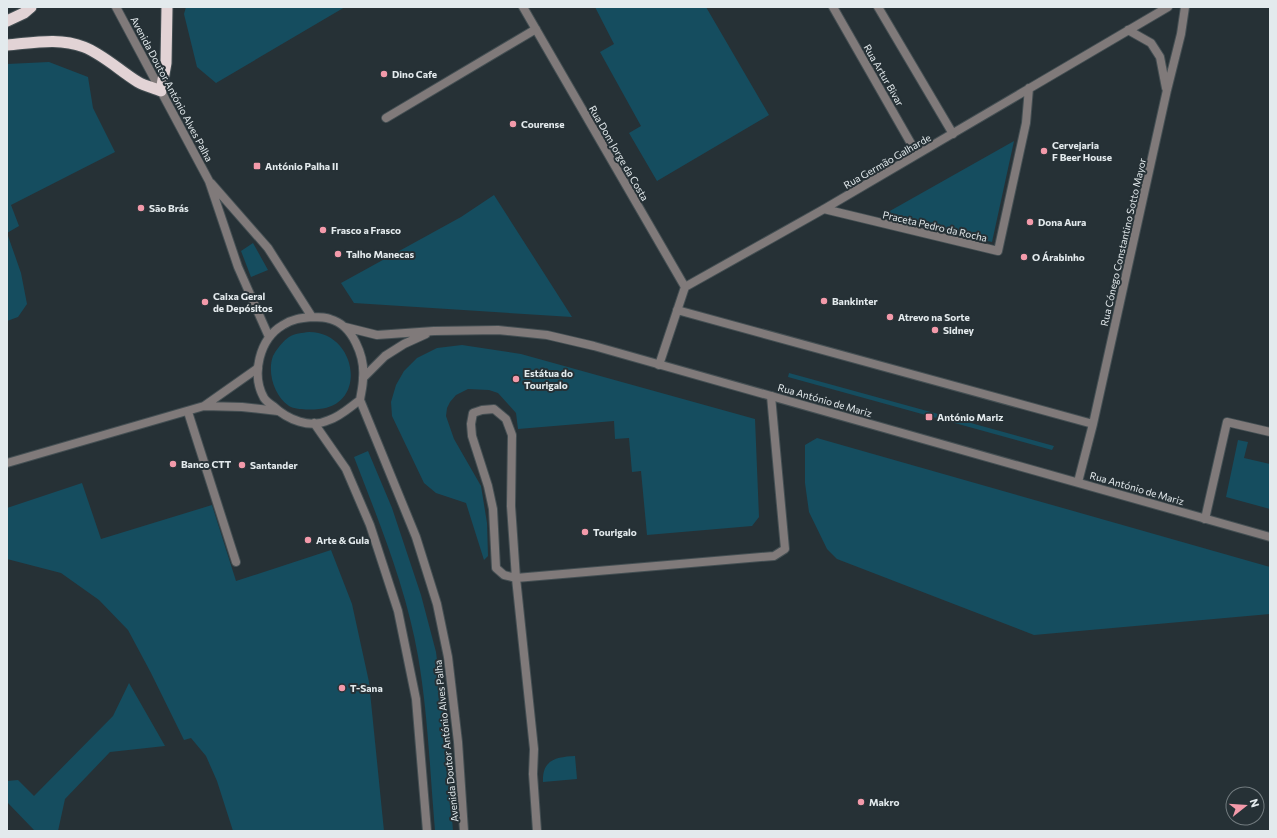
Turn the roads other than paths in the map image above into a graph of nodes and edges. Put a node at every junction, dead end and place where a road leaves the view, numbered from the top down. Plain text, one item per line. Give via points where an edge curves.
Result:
1 (31, 7) edge
2 (116, 7) edge
3 (167, 7) edge
4 (523, 7) edge
5 (833, 7) edge
6 (878, 7) edge
7 (1168, 7) edge
8 (1186, 7) edge
9 (7, 21) edge
10 (536, 29) junction
11 (1128, 30) junction
12 (7, 45) edge
13 (1029, 88) junction
14 (1167, 90) junction
15 (161, 91) junction
16 (386, 118) dead end
17 (953, 134) junction
18 (917, 154) junction
19 (209, 181) junction
20 (824, 209) junction
21 (685, 287) junction
22 (677, 310) junction
23 (312, 317) junction
24 (346, 327) junction
25 (434, 331) junction
26 (269, 336) junction
27 (659, 364) junction
28 (258, 368) junction
29 (364, 377) junction
30 (771, 396) junction
31 (360, 400) junction
32 (204, 406) junction
33 (278, 410) junction
34 (188, 412) junction
35 (314, 423) junction
36 (1092, 424) junction
37 (1270, 432) edge
38 (7, 463) edge
39 (1078, 482) junction
40 (1205, 519) junction
41 (1270, 537) edge
42 (236, 562) dead end
43 (516, 578) junction
44 (427, 831) edge
45 (464, 831) edge
46 (537, 831) edge

1 - 9 highway
2 - 15 street, Avenida Doutor António Alves Palha
3 - 15 highway via 166,63
4 - 10 street, Rua Dom Jorge da Costa
5 - 18 street, Rua Artur Bivar
6 - 17 street
7 - 11 street, Rua Germão Galharde
8 - 14 street, Rua Cónego Constantino Sotto Mayor
10 - 16 street
10 - 21 street, Rua Dom Jorge da Costa
11 - 13 street, Rua Germão Galharde
11 - 14 street via 1151,43 1160,56
12 - 15 highway via 49,41 84,47 140,83
13 - 17 street, Rua Germão Galharde
13 - 20 street, Praceta Pedro da Rocha via 1026,123 998,251
14 - 36 street, Rua Cónego Constantino Sotto Mayor
15 - 19 street, Avenida Doutor António Alves Palha
17 - 18 street, Rua Germão Galharde
18 - 20 street, Rua Germão Galharde
19 - 23 street, Avenida Doutor António Alves Palha via 268,248
19 - 26 street, Avenida Doutor António Alves Palha via 238,268
20 - 21 street, Rua Germão Galharde
21 - 22 street
22 - 27 street
22 - 36 street
23 - 24 street via 331,319
23 - 26 street via 296,319 282,325
24 - 25 street, Rua António de Mariz via 377,335
24 - 29 street via 356,343
25 - 27 street, Rua António de Mariz via 498,330 547,335
25 - 29 street via 390,353
26 - 28 street via 262,350
27 - 30 street, Rua António de Mariz
28 - 32 street
28 - 33 street via 258,380 265,399
29 - 31 street
30 - 39 street, Rua António de Mariz
30 - 43 street via 785,549 774,556
31 - 35 street via 328,421
31 - 45 street, Avenida Doutor António Alves Palha via 416,537 437,604 448,657 458,742
32 - 33 street
32 - 34 street
33 - 35 street via 288,418
34 - 38 street
34 - 42 street
35 - 44 street via 346,469 370,525 398,611 416,699
36 - 39 street, Rua Cónego Constantino Sotto Mayor
37 - 40 street via 1227,422
39 - 40 street, Rua António de Mariz
40 - 41 street, Rua António de Mariz
43 - 43 street via 504,575 496,568 491,501 472,436 473,413 482,410 494,409 506,419 512,435 511,506
43 - 46 street via 534,749

